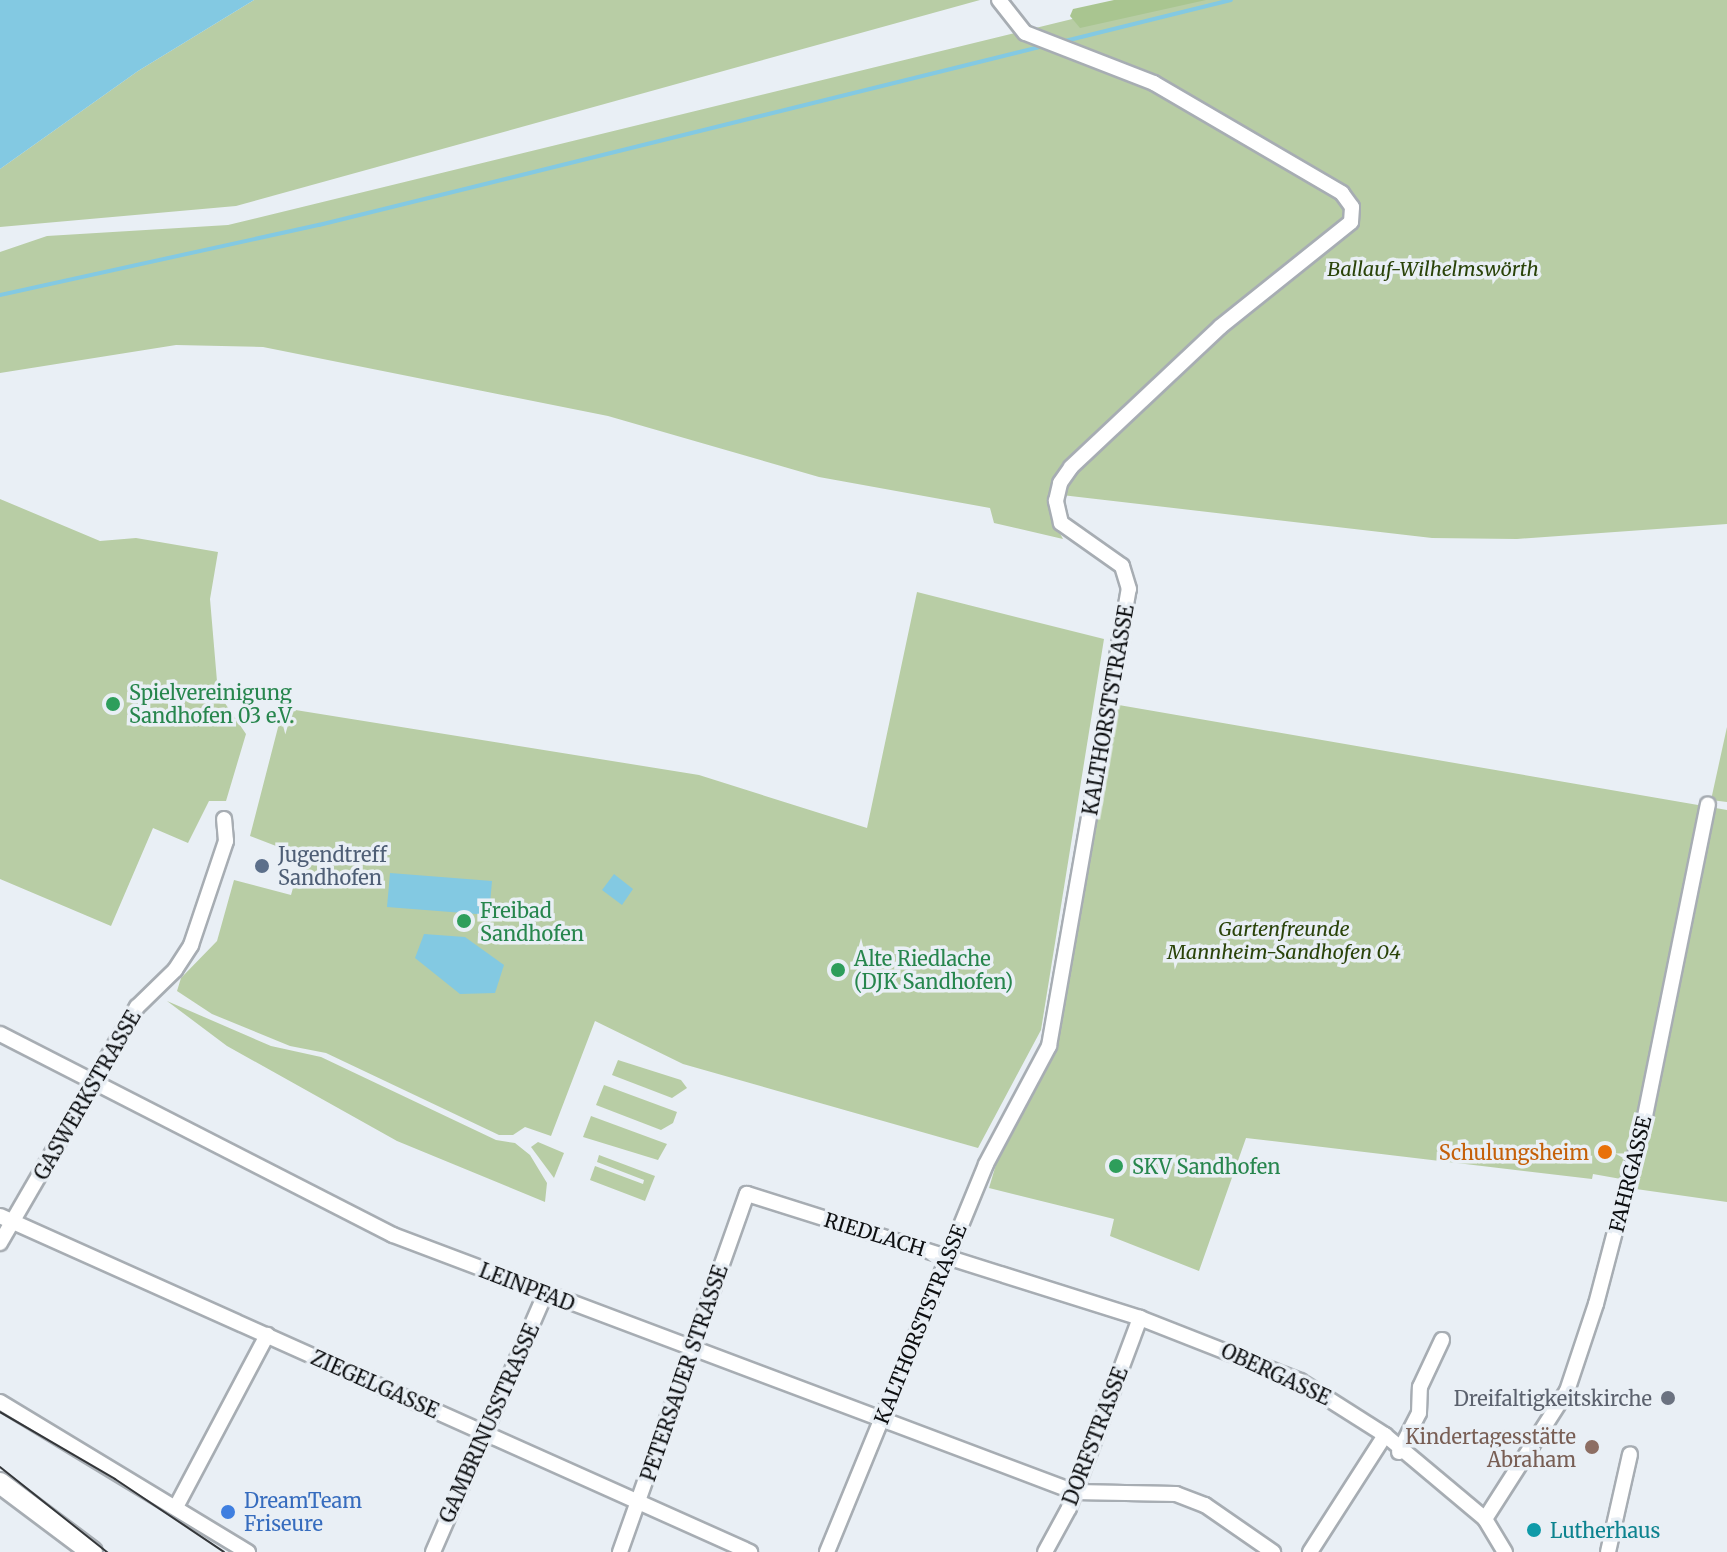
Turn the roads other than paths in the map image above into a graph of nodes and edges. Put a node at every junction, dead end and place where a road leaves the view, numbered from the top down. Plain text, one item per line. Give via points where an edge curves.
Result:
1 (999, 0) edge
2 (1708, 804) dead end
3 (224, 819) dead end
4 (0, 1034) edge
5 (92, 1083) junction
6 (747, 1194) joint
7 (6, 1218) edge
8 (0, 1243) edge
9 (948, 1257) junction
10 (545, 1294) junction
11 (1140, 1318) junction
12 (267, 1335) junction
13 (1442, 1340) dead end
14 (693, 1349) junction
15 (0, 1402) edge
16 (880, 1420) junction
17 (486, 1434) junction
18 (1385, 1435) junction
19 (1399, 1452) junction
20 (1630, 1454) dead end
21 (0, 1483) edge
22 (1075, 1492) junction
23 (638, 1502) junction
24 (176, 1507) junction
25 (1485, 1519) junction
26 (84, 1549) edge
27 (241, 1550) edge
28 (433, 1552) edge
29 (620, 1552) edge
30 (750, 1552) edge
31 (827, 1552) edge
32 (1045, 1552) edge
33 (1273, 1552) edge
34 (1310, 1552) edge
35 (1505, 1552) edge
36 (1608, 1552) edge

1 - 9 street, KALTHORSTSTRASSE via 1025,33 1154,83 1342,193 1352,207 1351,222 1220,327 1060,483 1056,501 1061,523 1122,566 1129,589 1049,1046 1000,1131
2 - 25 street, FAHRGASSE via 1644,1121 1596,1304 1567,1391
3 - 5 street, GASWERKSTRASSE via 226,841 191,945 175,970 137,1007
4 - 5 street, LEINPFAD
5 - 7 street, GASWERKSTRASSE
5 - 10 street, LEINPFAD via 393,1235
6 - 9 street, RIEDLACH
6 - 14 street, PETERSAUER STRASSE
7 - 8 street, GASWERKSTRASSE
7 - 12 street, ZIEGELGASSE
9 - 11 street, RIEDLACH
9 - 16 street, KALTHORSTSTRASSE
10 - 14 street, LEINPFAD
10 - 17 street, GAMBRINUSSTRASSE
11 - 18 street, OBERGASSE via 1300,1381
11 - 22 street, DORFSTRASSE
12 - 17 street, ZIEGELGASSE
12 - 24 street
13 - 19 street via 1420,1387 1419,1413
14 - 16 street, LEINPFAD
14 - 23 street, PETERSAUER STRASSE
15 - 24 street
16 - 22 street, LEINPFAD
16 - 31 street, KALTHORSTSTRASSE
17 - 23 street, ZIEGELGASSE
17 - 28 street, GAMBRINUSSTRASSE
18 - 19 street, OBERGASSE
18 - 34 street
19 - 25 street, OBERGASSE
20 - 36 street
21 - 26 street
22 - 32 street, DORFSTRASSE
22 - 33 street, LEINPFAD via 1176,1494 1205,1505
23 - 29 street, PETERSAUER STRASSE
23 - 30 street, ZIEGELGASSE
24 - 27 street
25 - 35 street, OBERGASSE

